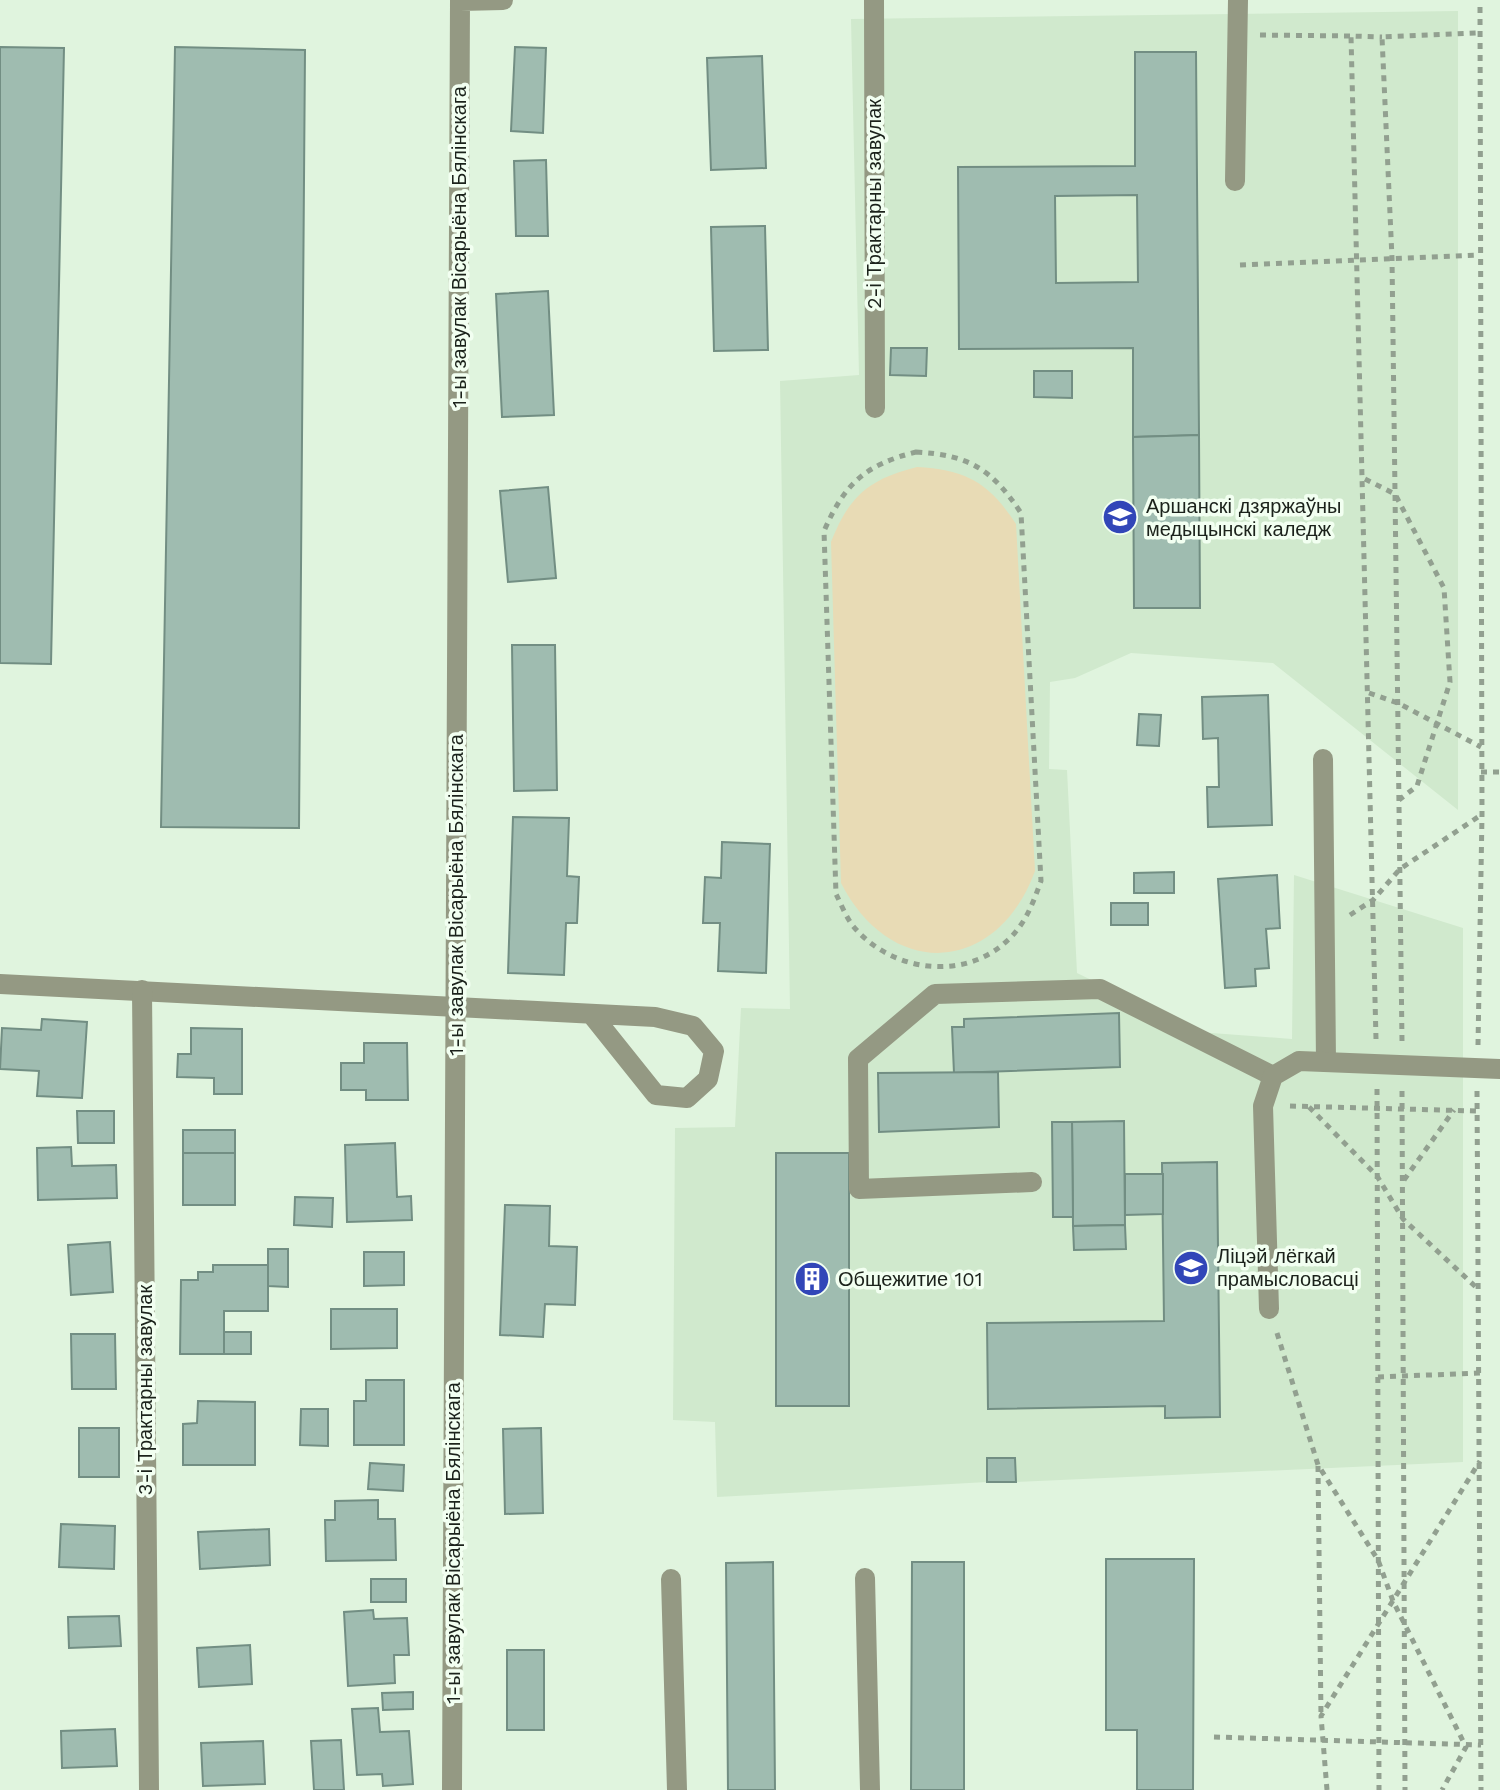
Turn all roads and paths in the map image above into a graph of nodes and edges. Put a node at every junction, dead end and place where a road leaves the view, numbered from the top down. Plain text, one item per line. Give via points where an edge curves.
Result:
1 (503, 0) edge
2 (874, 0) edge
3 (1238, 0) edge
4 (460, 1) edge
5 (1480, 6) dead end
6 (1478, 33) junction
7 (1238, 35) junction
8 (1351, 36) junction
9 (1382, 37) junction
10 (1235, 181) dead end
11 (1478, 255) junction
12 (1392, 258) junction
13 (1359, 260) junction
14 (1240, 265) dead end
15 (875, 408) dead end
16 (1364, 478) junction
17 (1395, 494) junction
18 (1021, 513) joint
19 (1369, 693) junction
20 (1398, 703) junction
21 (1436, 725) junction
22 (1481, 747) junction
23 (1323, 759) dead end
24 (1481, 772) junction
25 (1500, 772) edge
26 (1399, 800) junction
27 (1482, 815) junction
28 (1400, 869) junction
29 (1373, 900) junction
30 (1324, 932) junction
31 (0, 984) edge
32 (142, 990) junction
33 (455, 1009) junction
34 (592, 1015) junction
35 (1326, 1062) junction
36 (1377, 1063) junction
37 (1402, 1064) junction
38 (1500, 1069) edge
39 (1478, 1070) junction
40 (1273, 1076) junction
41 (1263, 1106) junction
42 (1309, 1107) junction
43 (1377, 1108) junction
44 (1402, 1109) junction
45 (1455, 1109) junction
46 (1477, 1111) junction
47 (1377, 1176) junction
48 (1032, 1182) dead end
49 (1403, 1182) junction
50 (1403, 1219) junction
51 (1478, 1289) junction
52 (1269, 1309) joint
53 (1403, 1373) junction
54 (1480, 1373) junction
55 (1378, 1377) junction
56 (1481, 1460) junction
57 (1318, 1465) junction
58 (1378, 1560) junction
59 (865, 1578) dead end
60 (671, 1579) dead end
61 (1404, 1581) junction
62 (1393, 1601) junction
63 (1404, 1622) junction
64 (1379, 1629) junction
65 (1321, 1716) junction
66 (1214, 1737) dead end
67 (1323, 1740) junction
68 (1379, 1741) junction
69 (1404, 1742) junction
70 (1481, 1745) junction
71 (1466, 1747) junction
72 (1325, 1789) edge
73 (149, 1790) edge
74 (452, 1790) edge
75 (677, 1790) edge
76 (870, 1790) edge
77 (1379, 1790) edge
78 (1405, 1790) edge
79 (1442, 1790) edge
80 (1481, 1790) edge

1 - 4 street
2 - 15 street, 2-і Трактарны завулак
3 - 7 street
4 - 33 street, 1-ы завулак Вісарыёна Бялінскага
5 - 6 path
6 - 9 path
6 - 11 path
7 - 8 path
7 - 10 street
8 - 9 path
8 - 13 path
9 - 12 path
11 - 12 path
11 - 22 path
12 - 13 path
12 - 17 path
13 - 14 path
13 - 16 path
16 - 17 path
16 - 19 path
17 - 20 path
17 - 21 path via 1444,588 1450,682
18 - 18 path via 1004,486 979,466 948,454 916,452 885,460 858,478 837,502 824,531 836,894 852,925 868,941 909,964 943,968 978,960 1007,941 1029,914 1041,881
19 - 20 path
19 - 29 path
20 - 21 path
20 - 26 path
21 - 22 path
21 - 26 path via 1417,786
22 - 24 path
23 - 30 street
24 - 25 path
24 - 27 path
26 - 28 path
27 - 28 path
27 - 39 path
28 - 29 path
28 - 37 path
29 - 30 path
29 - 36 path
30 - 35 street
31 - 32 street
32 - 33 street
32 - 73 street, 3-і Трактарны завулак
33 - 34 street
33 - 74 street, 1-ы завулак Вісарыёна Бялінскага
34 - 34 street via 655,1017 693,1026 714,1051 708,1079 687,1098 656,1095
35 - 36 street
35 - 40 street via 1299,1061
36 - 37 street
36 - 43 path
37 - 39 street
37 - 44 path
38 - 39 street
39 - 46 path
40 - 41 street
40 - 48 street via 1100,989 935,994 858,1059 859,1189
41 - 42 path
41 - 52 street
42 - 43 path
42 - 47 path
43 - 44 path
43 - 47 path
44 - 45 path
44 - 49 path
45 - 46 path
45 - 49 path
46 - 51 path
47 - 50 path
47 - 55 path
49 - 50 path
50 - 51 path
50 - 53 path
51 - 54 path
52 - 57 path
53 - 54 path
53 - 55 path
53 - 61 path
54 - 56 path
55 - 58 path
56 - 61 path
56 - 70 path
57 - 58 path
57 - 65 path
58 - 62 path
58 - 64 path
59 - 76 street
60 - 75 street
61 - 62 path
61 - 63 path
62 - 63 path
62 - 64 path
63 - 69 path
63 - 71 path
64 - 65 path
64 - 68 path
65 - 67 path
66 - 67 path
67 - 68 path
67 - 72 path
68 - 69 path
68 - 77 path
69 - 71 path
69 - 78 path
70 - 71 path
70 - 80 path
71 - 79 path

